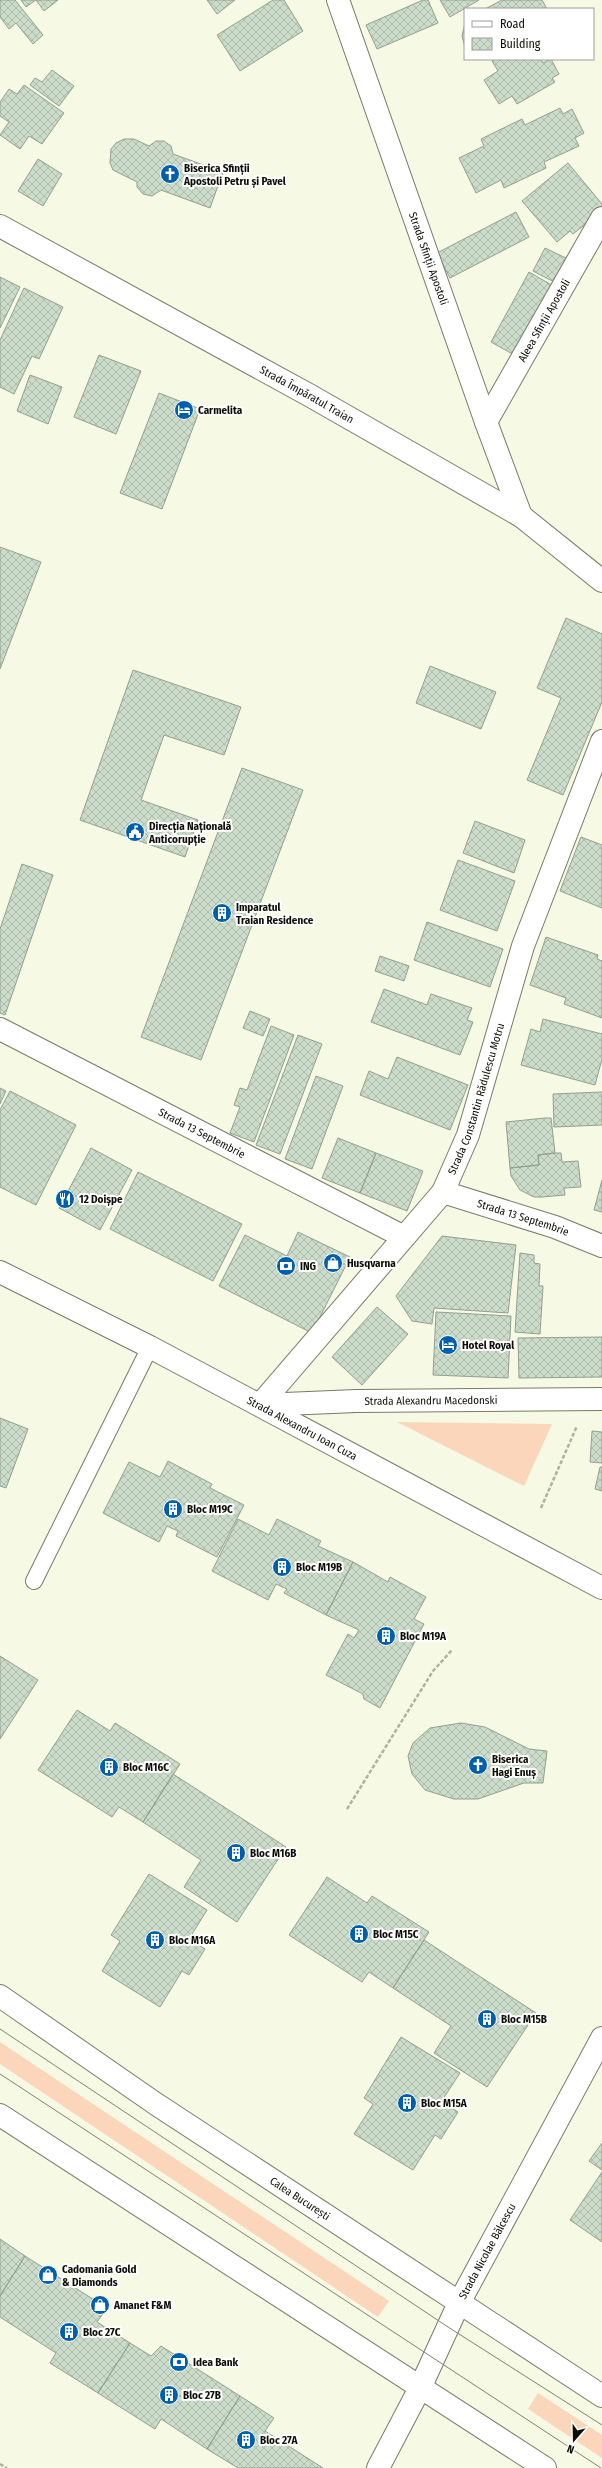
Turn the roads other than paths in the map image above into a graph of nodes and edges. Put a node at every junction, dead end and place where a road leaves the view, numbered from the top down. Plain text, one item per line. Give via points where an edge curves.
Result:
1 (338, 0) edge
2 (602, 218) edge
3 (0, 226) edge
4 (486, 422) junction
5 (522, 516) junction
6 (602, 581) edge
7 (602, 741) edge
8 (0, 1029) edge
9 (443, 1192) junction
10 (404, 1237) junction
11 (602, 1246) edge
12 (0, 1272) edge
13 (150, 1347) junction
14 (595, 1399) edge
15 (260, 1405) junction
16 (34, 1581) dead end
17 (602, 1588) edge
18 (0, 1996) edge
19 (602, 2038) edge
20 (0, 2115) edge
21 (459, 2303) junction
22 (420, 2388) junction
23 (602, 2396) edge
24 (378, 2468) edge
25 (544, 2468) edge

1 - 4 street, Strada Sfinții Apostoli
2 - 4 street, Aleea Sfinții Apostoli
3 - 5 street, Strada Împăratul Traian via 309,395
4 - 5 street, Strada Sfinții Apostoli
5 - 6 street, Strada Împăratul Traian
7 - 9 street, Strada Constantin Rădulescu Motru via 523,946 468,1135
8 - 10 street, Strada 13 Septembrie
9 - 10 street, Strada Constantin Rădulescu Motru
9 - 11 street, Strada 13 Septembrie via 555,1227
10 - 15 street, Strada Constantin Rădulescu Motru
12 - 13 street, Strada Alexandru Ioan Cuza
13 - 15 street, Strada Alexandru Ioan Cuza
13 - 16 lane
14 - 15 street, Strada Alexandru Macedonski via 356,1401
15 - 17 street, Strada Alexandru Ioan Cuza
18 - 21 street, Calea București via 156,2104
19 - 21 street, Strada Nicolae Bălcescu
20 - 22 street
21 - 22 street, Strada Nicolae Bălcescu
21 - 23 street, Calea București
22 - 24 street, Strada Nicolae Bălcescu
22 - 25 street

